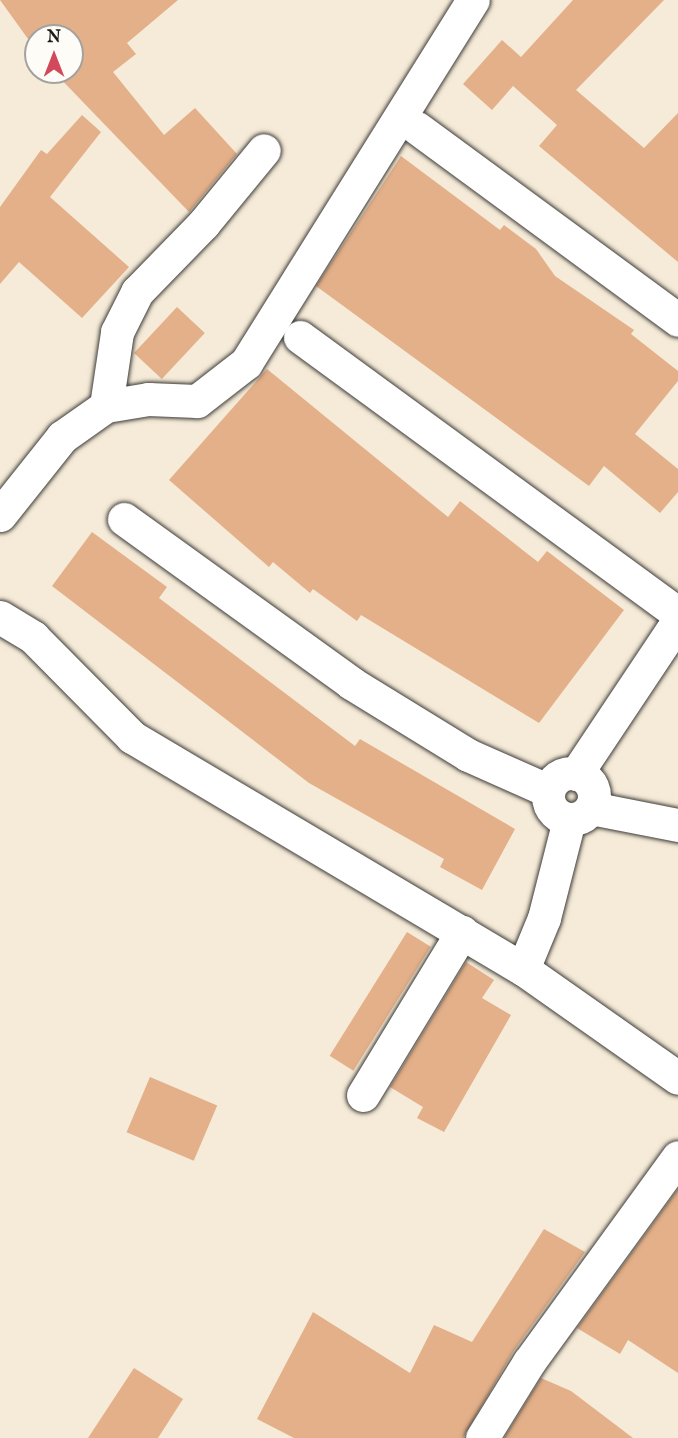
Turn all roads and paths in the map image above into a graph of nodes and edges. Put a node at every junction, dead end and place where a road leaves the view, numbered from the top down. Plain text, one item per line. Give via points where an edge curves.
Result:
1 (473, 0) edge
2 (417, 128) dead end
3 (264, 150) dead end
4 (678, 320) edge
5 (300, 338) dead end
6 (106, 406) junction
7 (0, 514) edge
8 (124, 519) dead end
9 (678, 614) edge
10 (0, 617) edge
11 (678, 621) edge
12 (576, 774) junction
13 (547, 790) junction
14 (580, 814) junction
15 (678, 825) edge
16 (462, 932) junction
17 (524, 969) junction
18 (678, 1078) edge
19 (363, 1095) dead end
20 (678, 1157) edge
21 (482, 1438) edge

1 - 6 street via 246,363 197,401 124,400
2 - 4 street
3 - 6 street via 204,223 137,292 117,332
5 - 9 street
6 - 7 street via 62,437
8 - 13 street via 351,683 468,755
10 - 16 street via 33,637 132,737
11 - 12 street
12 - 13 street via 559,776
12 - 14 street via 589,781
13 - 14 street via 552,809
14 - 15 street
14 - 17 street
16 - 17 street
16 - 19 street
17 - 18 street
20 - 21 street via 529,1362

